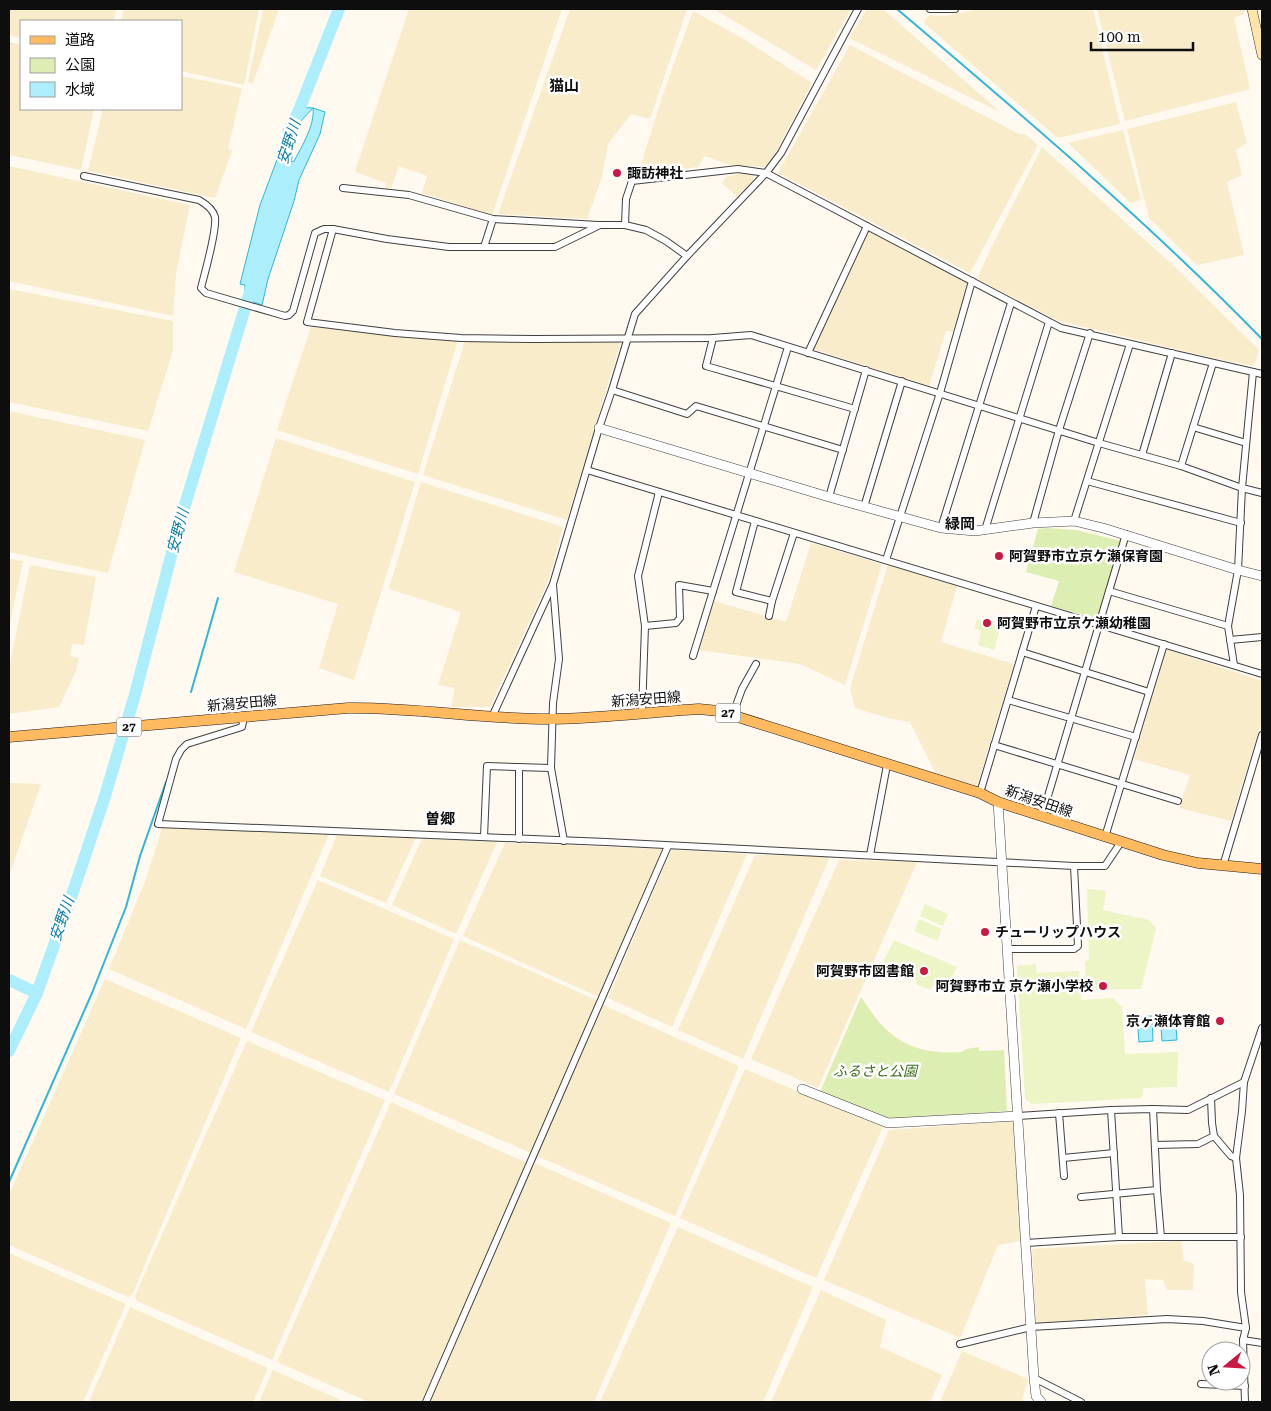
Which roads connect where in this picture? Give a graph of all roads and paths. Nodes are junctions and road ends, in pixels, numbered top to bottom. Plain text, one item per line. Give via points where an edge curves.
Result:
1 (858, 9) edge
2 (930, 9) edge
3 (955, 9) edge
4 (1252, 9) edge
5 (1262, 55) edge
6 (766, 173) junction
7 (84, 176) dead end
8 (343, 188) dead end
9 (493, 219) junction
10 (625, 224) junction
11 (600, 225) junction
12 (867, 226) junction
13 (333, 229) junction
14 (484, 247) junction
15 (687, 256) junction
16 (972, 281) junction
17 (1012, 303) junction
18 (1049, 322) junction
19 (1090, 333) junction
20 (626, 338) junction
21 (713, 338) junction
22 (1130, 344) junction
23 (788, 347) junction
24 (808, 353) junction
25 (1172, 353) junction
26 (1213, 363) junction
27 (866, 370) junction
28 (1253, 372) junction
29 (1262, 374) edge
30 (902, 381) junction
31 (776, 386) junction
32 (612, 390) junction
33 (940, 393) junction
34 (980, 406) junction
35 (855, 409) junction
36 (1020, 418) junction
37 (764, 426) junction
38 (1193, 427) junction
39 (599, 428) junction
40 (1059, 430) junction
41 (1099, 443) junction
42 (1246, 443) junction
43 (843, 450) junction
44 (1142, 455) junction
45 (1181, 466) junction
46 (587, 470) junction
47 (749, 473) junction
48 (1087, 481) junction
49 (1242, 488) junction
50 (659, 492) junction
51 (1262, 493) edge
52 (829, 497) junction
53 (864, 507) junction
54 (736, 515) junction
55 (900, 518) junction
56 (755, 521) junction
57 (1074, 521) junction
58 (1240, 522) junction
59 (1034, 523) junction
60 (941, 528) junction
61 (985, 530) junction
62 (794, 533) junction
63 (1126, 534) junction
64 (886, 560) junction
65 (1238, 570) junction
66 (1262, 576) edge
67 (553, 584) junction
68 (713, 591) junction
69 (1109, 591) junction
70 (772, 601) junction
71 (1036, 606) junction
72 (769, 616) dead end
73 (1099, 625) junction
74 (645, 626) junction
75 (1228, 626) junction
76 (1262, 637) edge
77 (1230, 640) junction
78 (1164, 644) junction
79 (1022, 652) junction
80 (693, 656) dead end
81 (756, 664) dead end
82 (1234, 665) junction
83 (1086, 671) junction
84 (1262, 674) edge
85 (1150, 692) junction
86 (1008, 700) junction
87 (642, 712) junction
88 (733, 714) junction
89 (244, 717) junction
90 (492, 717) junction
91 (1071, 718) junction
92 (553, 719) junction
93 (1262, 735) edge
94 (9, 737) edge
95 (1136, 737) junction
96 (994, 745) junction
97 (887, 765) junction
98 (1058, 765) junction
99 (520, 767) junction
100 (551, 768) junction
101 (1122, 784) junction
102 (980, 793) junction
103 (1178, 801) dead end
104 (998, 802) junction
105 (1042, 816) junction
106 (484, 837) junction
107 (1105, 837) junction
108 (518, 838) junction
109 (564, 841) junction
110 (1121, 842) junction
111 (668, 846) junction
112 (870, 855) junction
113 (1001, 862) junction
114 (1074, 866) junction
115 (1223, 866) junction
116 (1262, 870) edge
117 (1008, 949) junction
118 (1262, 1028) edge
119 (1244, 1082) junction
120 (802, 1089) dead end
121 (1211, 1098) junction
122 (1153, 1109) junction
123 (1110, 1110) junction
124 (1059, 1113) junction
125 (1018, 1116) junction
126 (1214, 1136) junction
127 (1155, 1145) junction
128 (1114, 1153) junction
129 (1063, 1158) junction
130 (1236, 1158) junction
131 (1064, 1176) dead end
132 (1157, 1190) junction
133 (1116, 1193) junction
134 (1081, 1197) dead end
135 (1119, 1237) junction
136 (1161, 1237) junction
137 (1241, 1237) junction
138 (1026, 1243) junction
139 (1031, 1326) junction
140 (1246, 1328) junction
141 (1244, 1340) joint
142 (1262, 1343) edge
143 (960, 1344) dead end
144 (1034, 1378) junction
145 (426, 1402) edge
146 (1041, 1402) edge
147 (1081, 1402) edge

1 - 6 street via 782,153
2 - 3 street
4 - 5 main road
6 - 10 street via 738,169 632,181 626,199
6 - 12 street
6 - 15 street
7 - 13 street via 206,204 212,210 214,228 201,288 206,293 285,316 293,311 315,233
8 - 9 street via 410,195
9 - 11 street
9 - 14 street
10 - 11 street
10 - 15 street via 646,230
11 - 14 street via 555,247
12 - 16 street
12 - 24 street
13 - 14 street via 449,247
13 - 20 street via 307,322 461,338
15 - 20 street via 635,314
16 - 17 street
16 - 33 street
17 - 18 street
17 - 34 street
18 - 19 street via 1061,328
18 - 36 street
19 - 22 street
19 - 40 street
20 - 21 street
20 - 32 street
21 - 23 street via 751,335
21 - 31 street via 706,366
22 - 25 street
22 - 41 street
23 - 24 street
23 - 31 street
24 - 27 street
25 - 26 street
25 - 44 street
26 - 28 street
26 - 38 street
27 - 30 street
27 - 35 street
28 - 29 street
28 - 42 street
30 - 33 street
30 - 53 street
31 - 35 street
31 - 37 street
32 - 37 street via 687,414 696,406
32 - 39 street
33 - 34 street
33 - 55 street
34 - 36 street
34 - 60 street
35 - 43 street
36 - 40 street
36 - 61 street
37 - 43 street
37 - 47 street
38 - 42 street
38 - 45 street
39 - 46 street
39 - 47 street
40 - 41 street
40 - 59 street
41 - 44 street
41 - 48 street
42 - 49 street
43 - 52 street
44 - 45 street
45 - 49 street
46 - 50 street
46 - 67 street
47 - 52 street
47 - 54 street
48 - 57 street
48 - 58 street
49 - 51 street
49 - 58 street
50 - 54 street
50 - 74 street via 638,576
52 - 53 street
53 - 55 street
54 - 56 street
54 - 68 street
55 - 60 street
55 - 64 street
56 - 62 street
56 - 70 street via 736,592
57 - 59 street
57 - 63 street
58 - 65 street
59 - 61 street
60 - 61 street
62 - 64 street
62 - 70 street
63 - 65 street
63 - 69 street
64 - 71 street
65 - 66 street
65 - 75 street
67 - 90 street
67 - 92 street via 559,659
68 - 74 street via 679,585 680,618 676,623
68 - 80 street
69 - 73 street
69 - 75 street
70 - 72 street
71 - 73 street
71 - 79 street
73 - 78 street
73 - 83 street
74 - 87 street
75 - 77 street
76 - 77 street
77 - 82 street
78 - 82 street
78 - 85 street
79 - 83 street
79 - 86 street
81 - 88 street
82 - 84 street
83 - 85 street
83 - 91 street
85 - 95 street
86 - 91 street
86 - 96 street
87 - 88 main road, 新潟安田線 / 27 via 699,709
87 - 92 main road, 新潟安田線 / 27
88 - 97 main road, 新潟安田線 / 27
89 - 90 main road, 新潟安田線 / 27 via 348,708
89 - 94 main road, 新潟安田線 / 27
89 - 106 street via 242,727 187,744 181,750 158,824
90 - 92 main road, 新潟安田線 / 27
91 - 95 street
91 - 98 street
92 - 100 street
93 - 115 street
95 - 101 street
96 - 98 street
96 - 102 street
97 - 102 main road, 新潟安田線 / 27
97 - 112 street
98 - 101 street
98 - 105 street
99 - 100 street
99 - 106 street via 487,766
99 - 108 street
100 - 109 street
101 - 103 street
101 - 107 street
102 - 104 main road, 新潟安田線 / 27
104 - 105 main road, 新潟安田線 / 27
104 - 113 street
105 - 107 main road, 新潟安田線 / 27
106 - 108 street
107 - 110 main road, 新潟安田線 / 27
108 - 109 street
109 - 111 street
110 - 114 street via 1105,866
110 - 115 main road, 新潟安田線 / 27 via 1162,855
111 - 112 street
111 - 145 street
112 - 113 street
113 - 114 street
113 - 117 street
114 - 117 street via 1078,946 1074,949
115 - 116 main road, 新潟安田線 / 27
117 - 125 street
118 - 119 street
119 - 121 street
119 - 130 street
120 - 125 street via 888,1123
121 - 122 street via 1188,1110
121 - 126 street
122 - 123 street
122 - 127 street
123 - 124 street
123 - 128 street
124 - 125 street
124 - 129 street
125 - 138 street
126 - 127 street via 1198,1144
126 - 130 street
127 - 132 street
128 - 129 street
128 - 133 street
129 - 131 street
130 - 137 street
132 - 133 street
132 - 136 street
133 - 134 street
133 - 135 street
135 - 136 street
135 - 138 street
136 - 137 street
137 - 140 street
138 - 139 street
139 - 140 street via 1167,1319
139 - 143 street
139 - 144 street
140 - 141 street
141 - 142 street
144 - 146 street via 1036,1396
144 - 147 street

